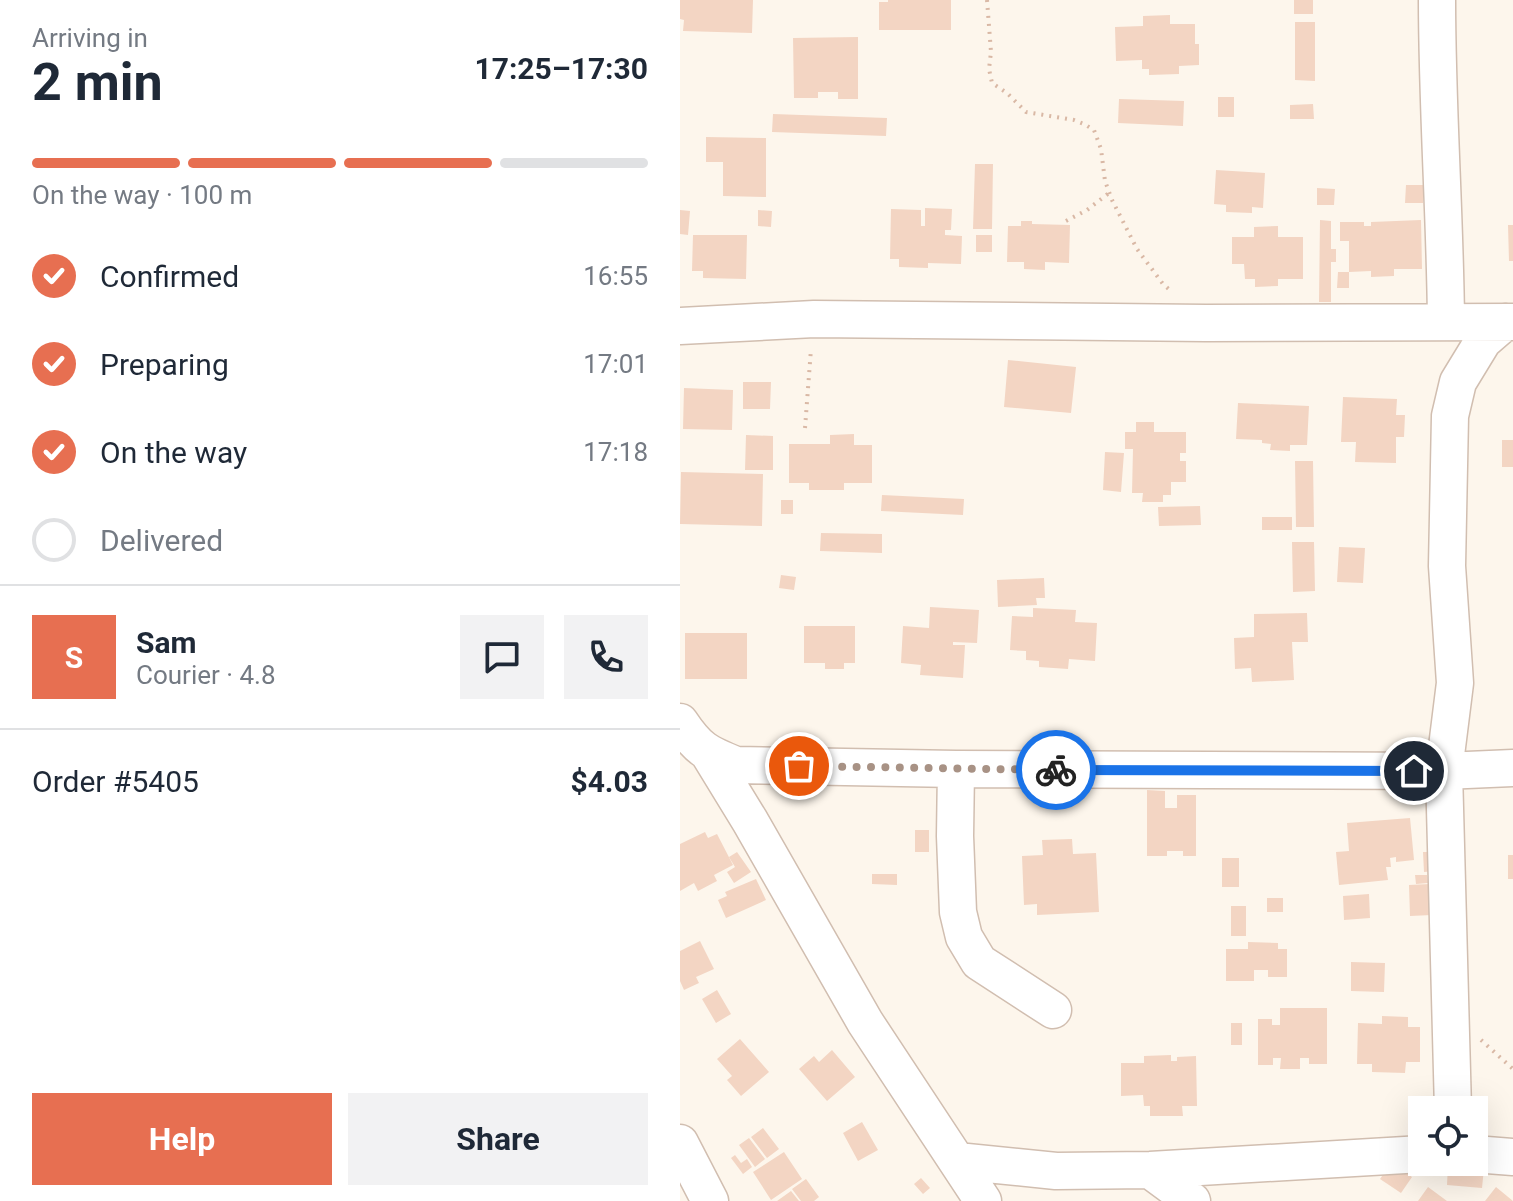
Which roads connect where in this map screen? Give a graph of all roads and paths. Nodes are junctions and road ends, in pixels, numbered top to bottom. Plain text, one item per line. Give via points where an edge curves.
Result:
1 (987, 0) edge
2 (1437, 0) edge
3 (1109, 193) junction
4 (1066, 221) dead end
5 (1172, 292) dead end
6 (814, 319) junction
7 (1446, 321) junction
8 (1509, 322) edge
9 (680, 326) edge
10 (805, 428) dead end
11 (680, 722) edge
12 (709, 754) junction
13 (1513, 768) edge
14 (956, 769) junction
15 (1444, 771) junction
16 (1053, 1010) dead end
17 (1453, 1096) edge
18 (680, 1143) edge
19 (1408, 1155) edge
20 (1488, 1155) edge
21 (1513, 1157) edge
22 (957, 1161) junction
23 (1150, 1170) junction
24 (710, 1201) edge
25 (983, 1201) edge
26 (1192, 1201) edge

1 - 3 path via 992,83 1026,112 1074,120 1094,130
2 - 7 street
3 - 4 path
3 - 5 path via 1137,249
6 - 7 street
6 - 9 street
6 - 10 path
7 - 8 street
8 - 15 street via 1483,341 1458,382 1450,416 1447,566 1455,683
11 - 12 street
12 - 14 street via 736,765
12 - 22 street via 865,1022
13 - 15 street
14 - 15 street
14 - 16 street via 958,912 964,937 979,962
15 - 17 street
18 - 24 street
19 - 23 street
20 - 21 street
22 - 23 street via 1056,1171
22 - 25 street
23 - 26 street

